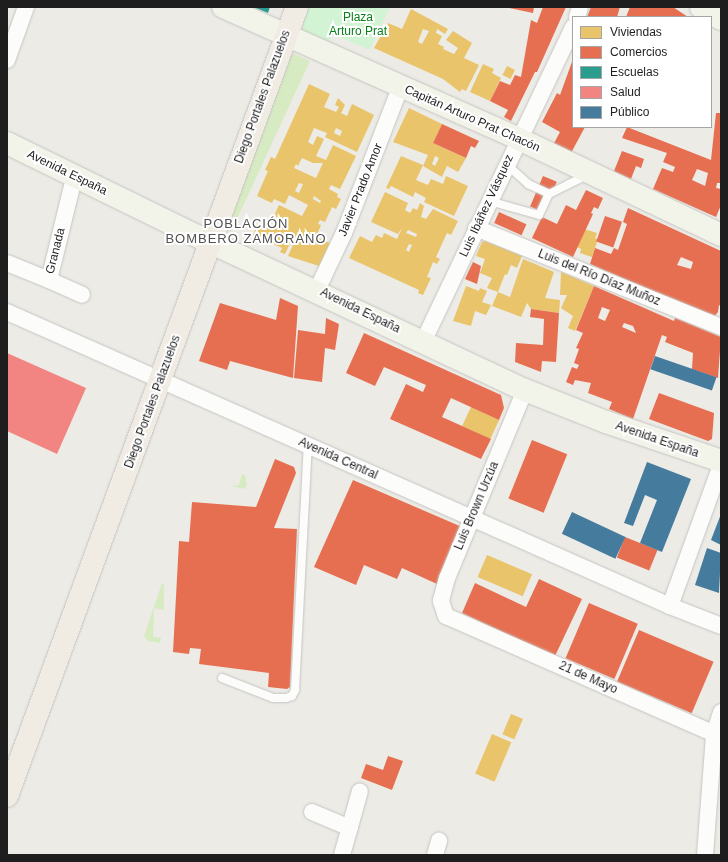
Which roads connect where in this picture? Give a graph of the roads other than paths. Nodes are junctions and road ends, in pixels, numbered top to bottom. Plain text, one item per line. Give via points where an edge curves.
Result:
1 (26, 7) edge
2 (223, 7) edge
3 (297, 7) edge
4 (701, 7) edge
5 (721, 19) edge
6 (572, 29) edge
7 (285, 36) junction
8 (7, 60) edge
9 (400, 88) junction
10 (519, 139) junction
11 (7, 143) edge
12 (506, 164) junction
13 (592, 173) junction
14 (74, 178) junction
15 (549, 194) junction
16 (489, 200) junction
17 (476, 228) junction
18 (721, 235) edge
19 (211, 242) junction
20 (7, 263) edge
21 (49, 280) junction
22 (317, 290) junction
23 (82, 295) dead end
24 (7, 312) edge
25 (721, 327) edge
26 (423, 342) junction
27 (161, 380) junction
28 (525, 390) junction
29 (308, 446) junction
30 (721, 461) edge
31 (721, 465) edge
32 (471, 518) junction
33 (670, 606) junction
34 (454, 619) joint
35 (721, 626) edge
36 (222, 678) dead end
37 (721, 712) edge
38 (717, 735) edge
39 (360, 792) dead end
40 (7, 796) edge
41 (312, 812) dead end
42 (350, 828) junction
43 (342, 855) edge
44 (705, 855) edge

1 - 8 street
2 - 7 street, Capitán Arturo Prat Chacón
3 - 7 main road, Diego Portales Palazuelos
4 - 5 street
6 - 10 street, Luis Ibáñez Vásquez
7 - 9 street, Capitán Arturo Prat Chacón
7 - 19 main road, Diego Portales Palazuelos
9 - 10 street, Capitán Arturo Prat Chacón
9 - 22 street, Javier Prado Amor via 344,233
10 - 12 street, Luis Ibáñez Vásquez
10 - 13 street, Capitán Arturo Prat Chacón
11 - 14 street, Avenida España
12 - 15 lane via 528,184
12 - 16 street, Luis Ibáñez Vásquez
13 - 15 lane
13 - 18 street, Capitán Arturo Prat Chacón
14 - 19 street, Avenida España
14 - 21 street, Granada
15 - 16 lane via 539,215
16 - 17 street, Luis Ibáñez Vásquez
17 - 25 street, Luis del Río Díaz Muñoz
17 - 26 street, Luis Ibáñez Vásquez
19 - 22 street, Avenida España
19 - 27 main road, Diego Portales Palazuelos
20 - 21 street, Granada
21 - 23 street
22 - 26 street, Avenida España
24 - 27 street, Avenida Central
26 - 28 street, Avenida España
27 - 29 street, Avenida Central
27 - 40 main road, Diego Portales Palazuelos
28 - 30 street, Avenida España via 606,422
28 - 32 street, Luis Brown Urzúa
29 - 32 street, Avenida Central
29 - 36 lane via 295,690 292,696 273,698
31 - 33 street
32 - 33 street, Avenida Central
32 - 34 street, Luis Brown Urzúa via 447,578 441,601 446,616
33 - 35 street, Avenida Central
34 - 38 street, 21 de Mayo
37 - 38 street
38 - 44 street
39 - 42 street
41 - 42 street
42 - 43 street

